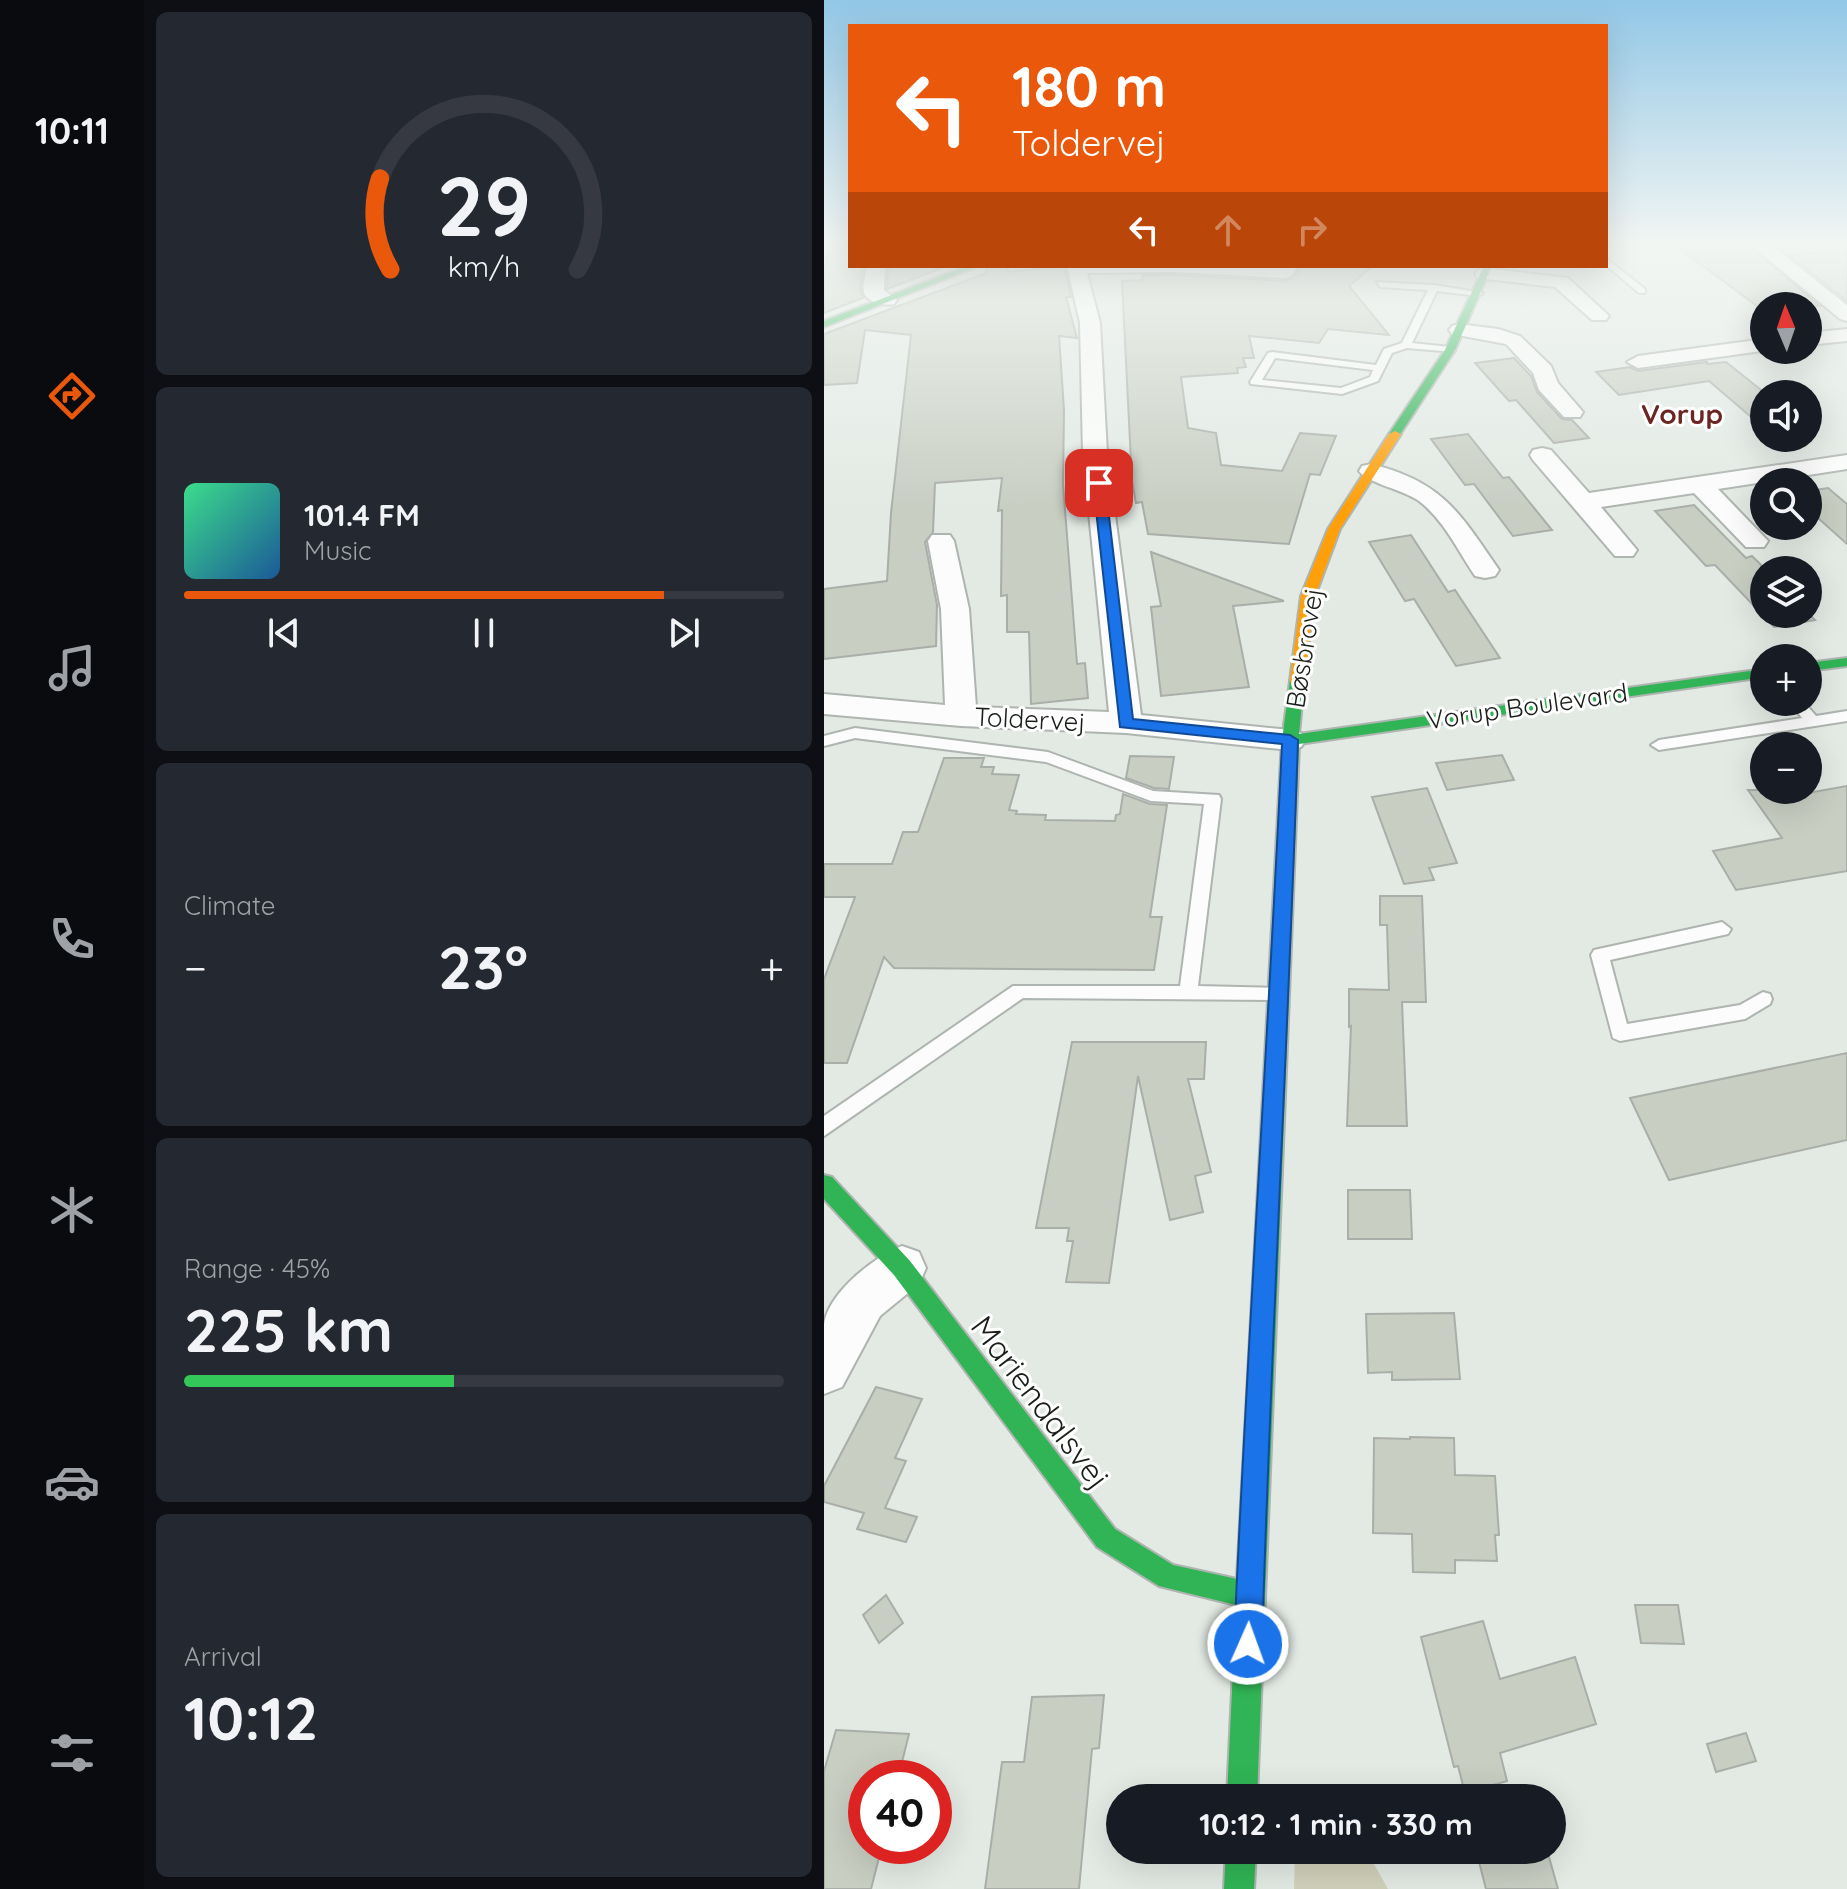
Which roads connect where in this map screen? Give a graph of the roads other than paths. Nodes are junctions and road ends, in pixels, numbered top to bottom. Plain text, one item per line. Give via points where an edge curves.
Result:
1 (1090, 332) edge
2 (1412, 332) edge
3 (1458, 332) edge
4 (1847, 335) edge
5 (1822, 338) edge
6 (1454, 340) junction
7 (1406, 345) junction
8 (1750, 347) edge
9 (1638, 362) dead end
10 (1379, 368) junction
11 (1572, 412) dead end
12 (1542, 455) dead end
13 (1835, 463) edge
14 (1371, 471) junction
15 (1699, 484) junction
16 (1847, 485) edge
17 (1583, 502) junction
18 (941, 541) dead end
19 (1755, 541) dead end
20 (1624, 550) dead end
21 (1485, 570) dead end
22 (1847, 662) edge
23 (1822, 665) edge
24 (1750, 675) edge
25 (824, 704) edge
26 (961, 716) junction
27 (1808, 716) edge
28 (1847, 716) edge
29 (1812, 721) junction
30 (1126, 723) junction
31 (1290, 740) junction
32 (824, 741) edge
33 (1659, 745) dead end
34 (1722, 929) dead end
35 (1188, 994) junction
36 (1280, 995) junction
37 (1763, 999) dead end
38 (824, 1127) edge
39 (824, 1184) edge
40 (902, 1268) junction
41 (824, 1369) edge
42 (1249, 1595) junction
43 (1242, 1784) edge
44 (1240, 1864) edge
45 (1239, 1889) edge

1 - 30 street via 1095,453
2 - 7 lane
3 - 6 street, Bøsbrovej
4 - 5 street
6 - 7 lane
6 - 11 street via 1498,335 1513,340
6 - 14 street, Bøsbrovej
7 - 10 lane via 1388,351
8 - 9 street
10 - 10 lane via 1374,379 1342,391 1255,382 1272,355
12 - 17 street
13 - 15 street
13 - 16 street
14 - 21 street via 1401,479 1440,503
14 - 31 street, Bøsbrovej via 1334,529 1308,596
15 - 17 street
15 - 19 street
17 - 20 street
18 - 26 street, Toldervej via 955,609
22 - 23 street
24 - 31 street, Vorup Boulevard
25 - 26 street, Toldervej
26 - 30 street, Toldervej
27 - 29 lane
28 - 29 lane
29 - 33 lane
30 - 31 street, Toldervej
31 - 36 street, Bøsbrovej
32 - 35 lane via 855,733 1048,757 1151,796 1213,799
34 - 37 lane via 1600,955 1620,1033 1745,1012
35 - 36 lane
35 - 38 lane via 1020,991
36 - 42 street, Bøsbrovej
39 - 40 street, Mariendalsvej
40 - 41 street via 863,1300
40 - 42 street, Mariendalsvej via 1106,1538 1168,1577
42 - 43 street, Bøsbrovej
44 - 45 street

